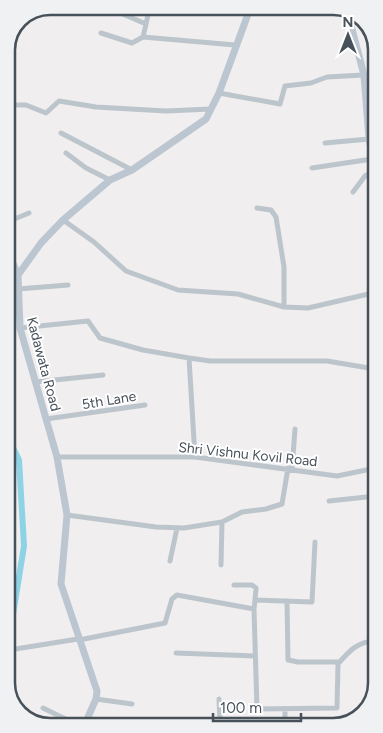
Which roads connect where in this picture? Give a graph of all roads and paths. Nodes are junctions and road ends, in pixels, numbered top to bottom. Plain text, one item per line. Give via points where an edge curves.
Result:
1 (125, 15) edge
2 (148, 15) edge
3 (248, 15) edge
4 (349, 20) edge
5 (146, 24) junction
6 (101, 33) dead end
7 (143, 37) junction
8 (235, 45) junction
9 (364, 77) junction
10 (368, 78) edge
11 (219, 93) junction
12 (15, 105) edge
13 (211, 109) junction
14 (368, 127) edge
15 (61, 133) dead end
16 (368, 139) edge
17 (325, 143) dead end
18 (66, 153) dead end
19 (368, 162) edge
20 (312, 168) dead end
21 (132, 170) junction
22 (368, 174) edge
23 (110, 180) junction
24 (353, 192) dead end
25 (257, 208) dead end
26 (29, 213) dead end
27 (15, 219) edge
28 (63, 220) junction
29 (15, 268) edge
30 (18, 275) junction
31 (68, 285) dead end
32 (18, 289) junction
33 (368, 292) edge
34 (284, 307) junction
35 (20, 328) junction
36 (189, 358) junction
37 (368, 368) edge
38 (103, 375) dead end
39 (34, 382) junction
40 (145, 405) dead end
41 (46, 419) junction
42 (295, 428) dead end
43 (195, 456) junction
44 (57, 457) junction
45 (290, 468) junction
46 (368, 470) edge
47 (368, 497) edge
48 (329, 501) dead end
49 (67, 516) junction
50 (222, 522) junction
51 (176, 528) junction
52 (315, 542) dead end
53 (170, 561) dead end
54 (221, 565) dead end
55 (234, 585) dead end
56 (255, 600) junction
57 (287, 601) junction
58 (254, 609) junction
59 (78, 639) junction
60 (368, 641) edge
61 (15, 649) edge
62 (176, 654) dead end
63 (255, 656) junction
64 (340, 662) junction
65 (96, 699) junction
66 (219, 699) dead end
67 (132, 704) dead end
68 (43, 708) dead end
69 (285, 709) junction
70 (64, 718) edge
71 (88, 718) edge
72 (220, 718) edge
73 (285, 718) edge

1 - 5 street
2 - 5 street
3 - 8 street
4 - 9 street
5 - 7 street
6 - 7 street via 132,43
7 - 8 street
8 - 11 street
9 - 10 street
9 - 11 street via 327,77 286,86 280,104
9 - 14 street
11 - 13 street
12 - 13 street via 26,105 46,113 59,102 146,110
13 - 21 street via 206,119
15 - 21 street
16 - 17 street
18 - 23 street
19 - 20 street
21 - 23 street
22 - 24 street
23 - 28 street
25 - 34 street via 271,210 276,217 284,268
26 - 27 street
28 - 30 street via 40,243
28 - 34 street via 126,271 178,290 238,294
29 - 30 street
30 - 32 street, Kadawata Road
31 - 32 street
32 - 35 street, Kadawata Road
33 - 34 street via 308,308
35 - 36 street via 88,321 100,338
35 - 39 street, Kadawata Road
36 - 37 street via 210,361 327,361
36 - 43 street
38 - 39 street
39 - 41 street, Kadawata Road
40 - 41 street, 5th Lane
41 - 44 street, Kadawata Road
42 - 45 street
43 - 44 street, Shri Vishnu Kovil Road
43 - 45 street, Shri Vishnu Kovil Road
44 - 49 street, Kadawata Road
45 - 46 street, Shri Vishnu Kovil Road via 337,476
45 - 50 street via 282,504 242,512
47 - 48 street
49 - 51 street
49 - 59 street, Kadawata Road via 61,584
50 - 51 street
50 - 54 street
51 - 53 street
52 - 57 street via 313,599 310,602
55 - 56 street via 252,585 256,588
56 - 57 street
56 - 58 street
57 - 64 street via 288,660
58 - 59 street via 177,595 172,598 165,623
58 - 63 street
59 - 61 street
59 - 65 street, Kadawata Road via 97,691
60 - 64 street via 356,645
62 - 63 street
63 - 69 street via 257,709
64 - 69 street via 336,670 337,708
65 - 67 street
65 - 71 street
66 - 72 street
68 - 70 street
69 - 73 street

